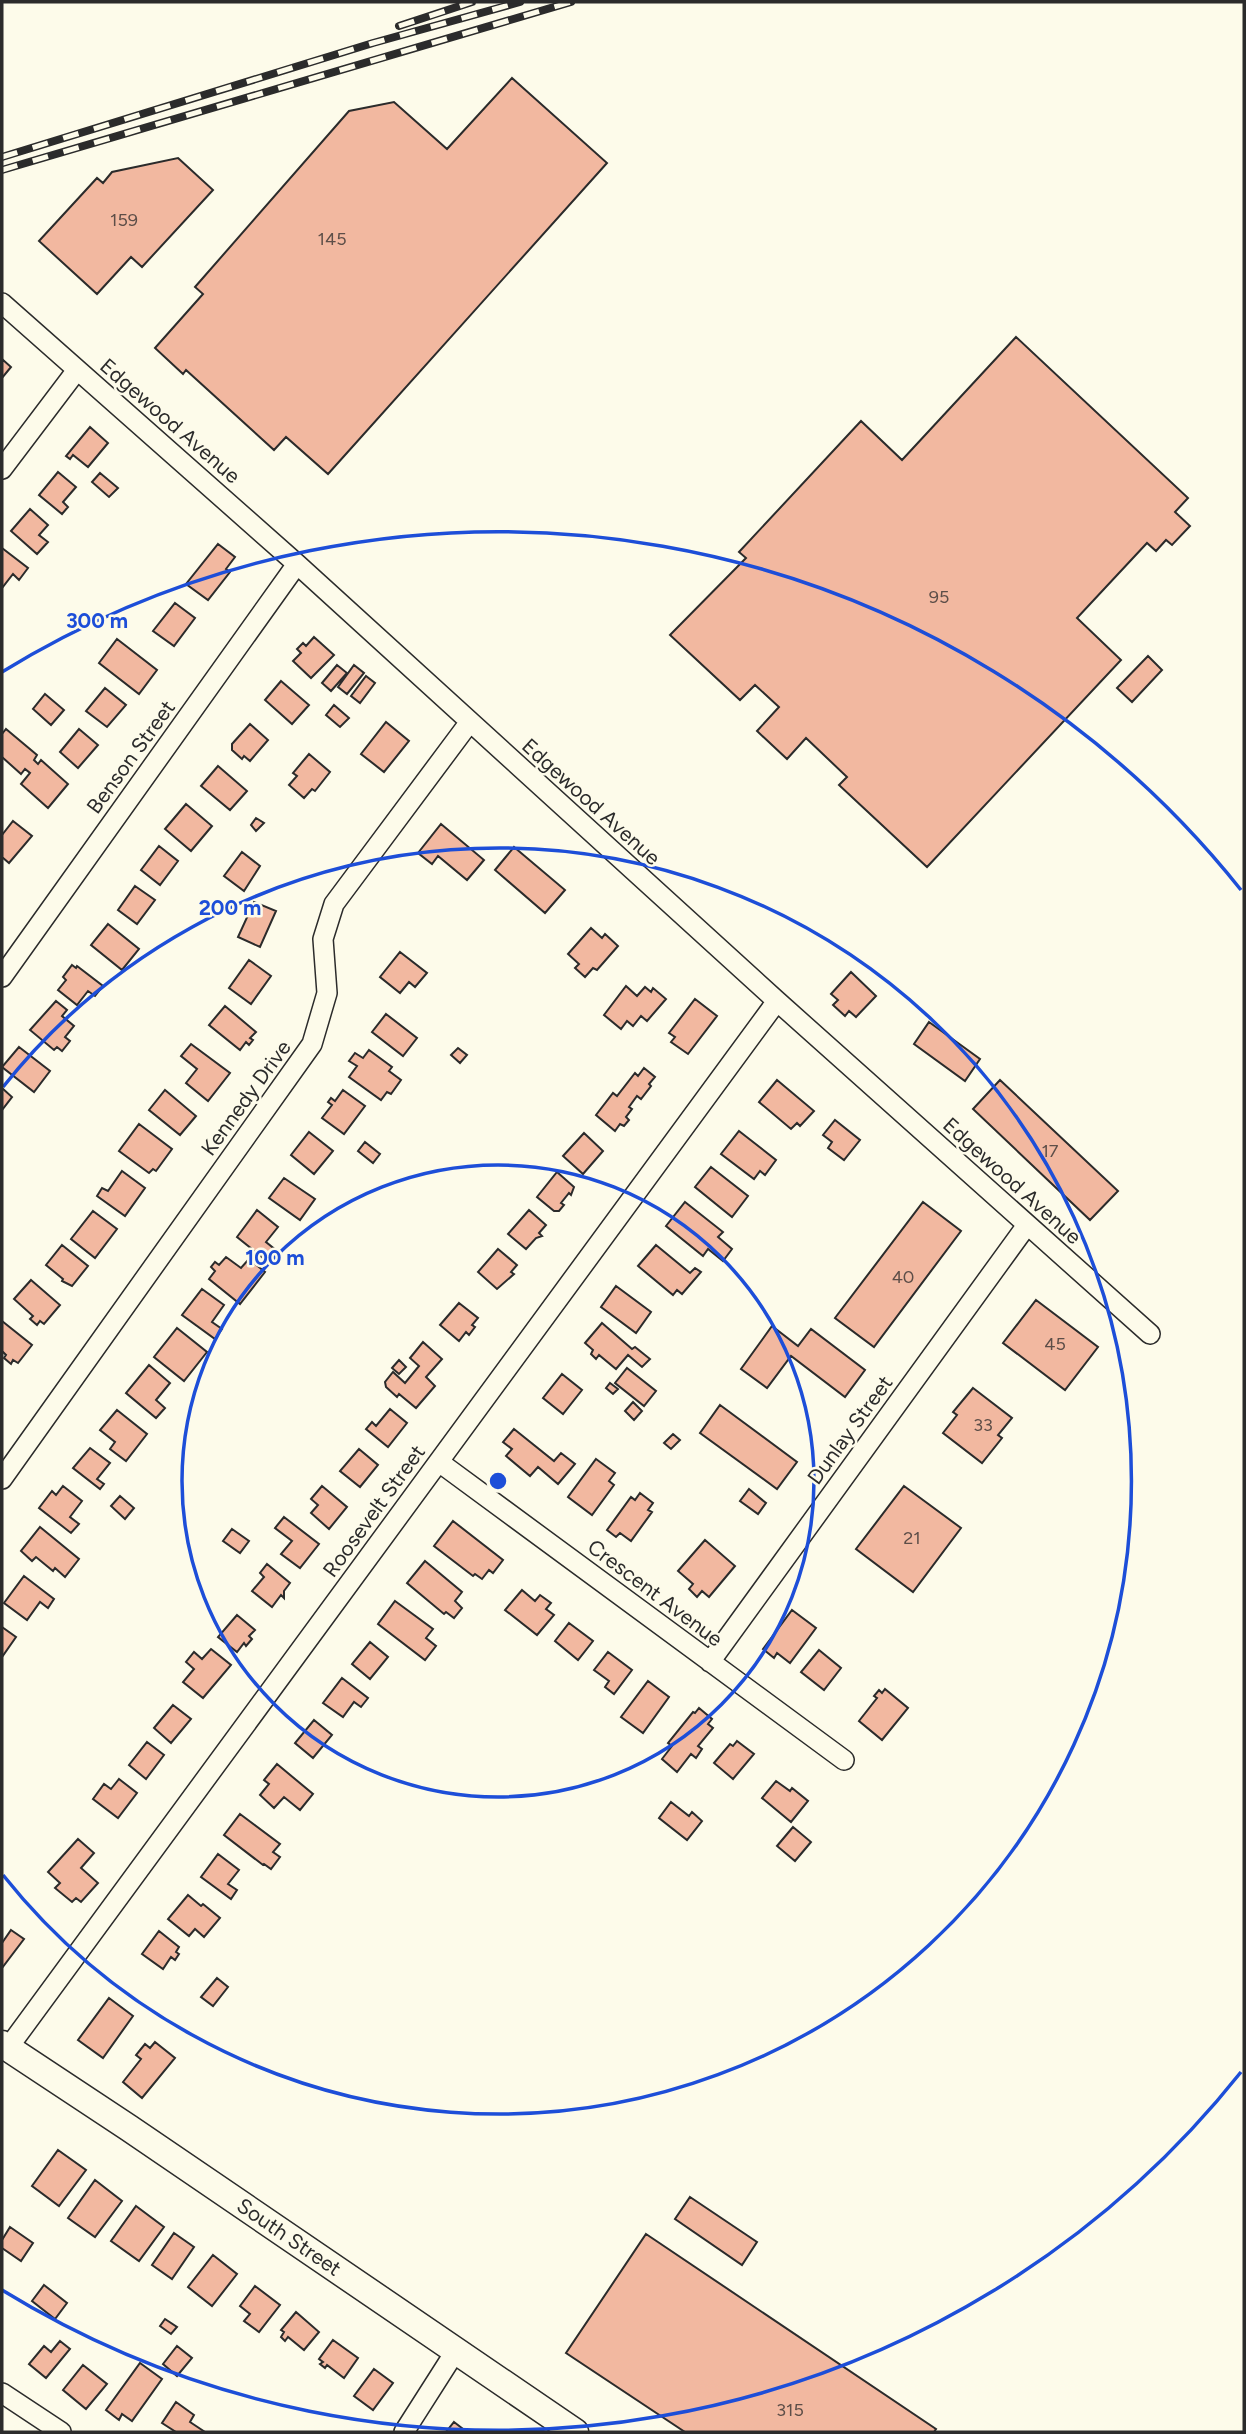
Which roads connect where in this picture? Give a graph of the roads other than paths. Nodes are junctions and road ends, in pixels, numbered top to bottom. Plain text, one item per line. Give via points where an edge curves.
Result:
1 (2, 303) edge
2 (77, 370) junction
3 (2, 469) edge
4 (297, 564) junction
5 (469, 723) junction
6 (2, 976) edge
7 (777, 1001) junction
8 (1027, 1225) junction
9 (1150, 1334) dead end
10 (439, 1462) junction
11 (2, 1479) edge
12 (710, 1662) junction
13 (844, 1760) dead end
14 (5, 2046) edge
15 (455, 2352) junction
16 (2, 2393) edge
17 (61, 2432) edge
18 (404, 2432) edge
19 (575, 2432) edge

1 - 2 street, Edgewood Avenue
2 - 3 street
2 - 4 street, Edgewood Avenue
4 - 5 street, Edgewood Avenue
4 - 6 street, Benson Street
5 - 7 street, Edgewood Avenue
5 - 11 street, Kennedy Drive via 334,904 323,939 327,993 312,1044
7 - 8 street, Edgewood Avenue
7 - 10 street, Roosevelt Street
8 - 9 street, Edgewood Avenue
8 - 12 street, Dunlay Street
10 - 12 street, Crescent Avenue
10 - 14 street, Roosevelt Street
12 - 13 street, Crescent Avenue
14 - 15 main road, South Street
15 - 18 street
15 - 19 main road, South Street
16 - 17 street

